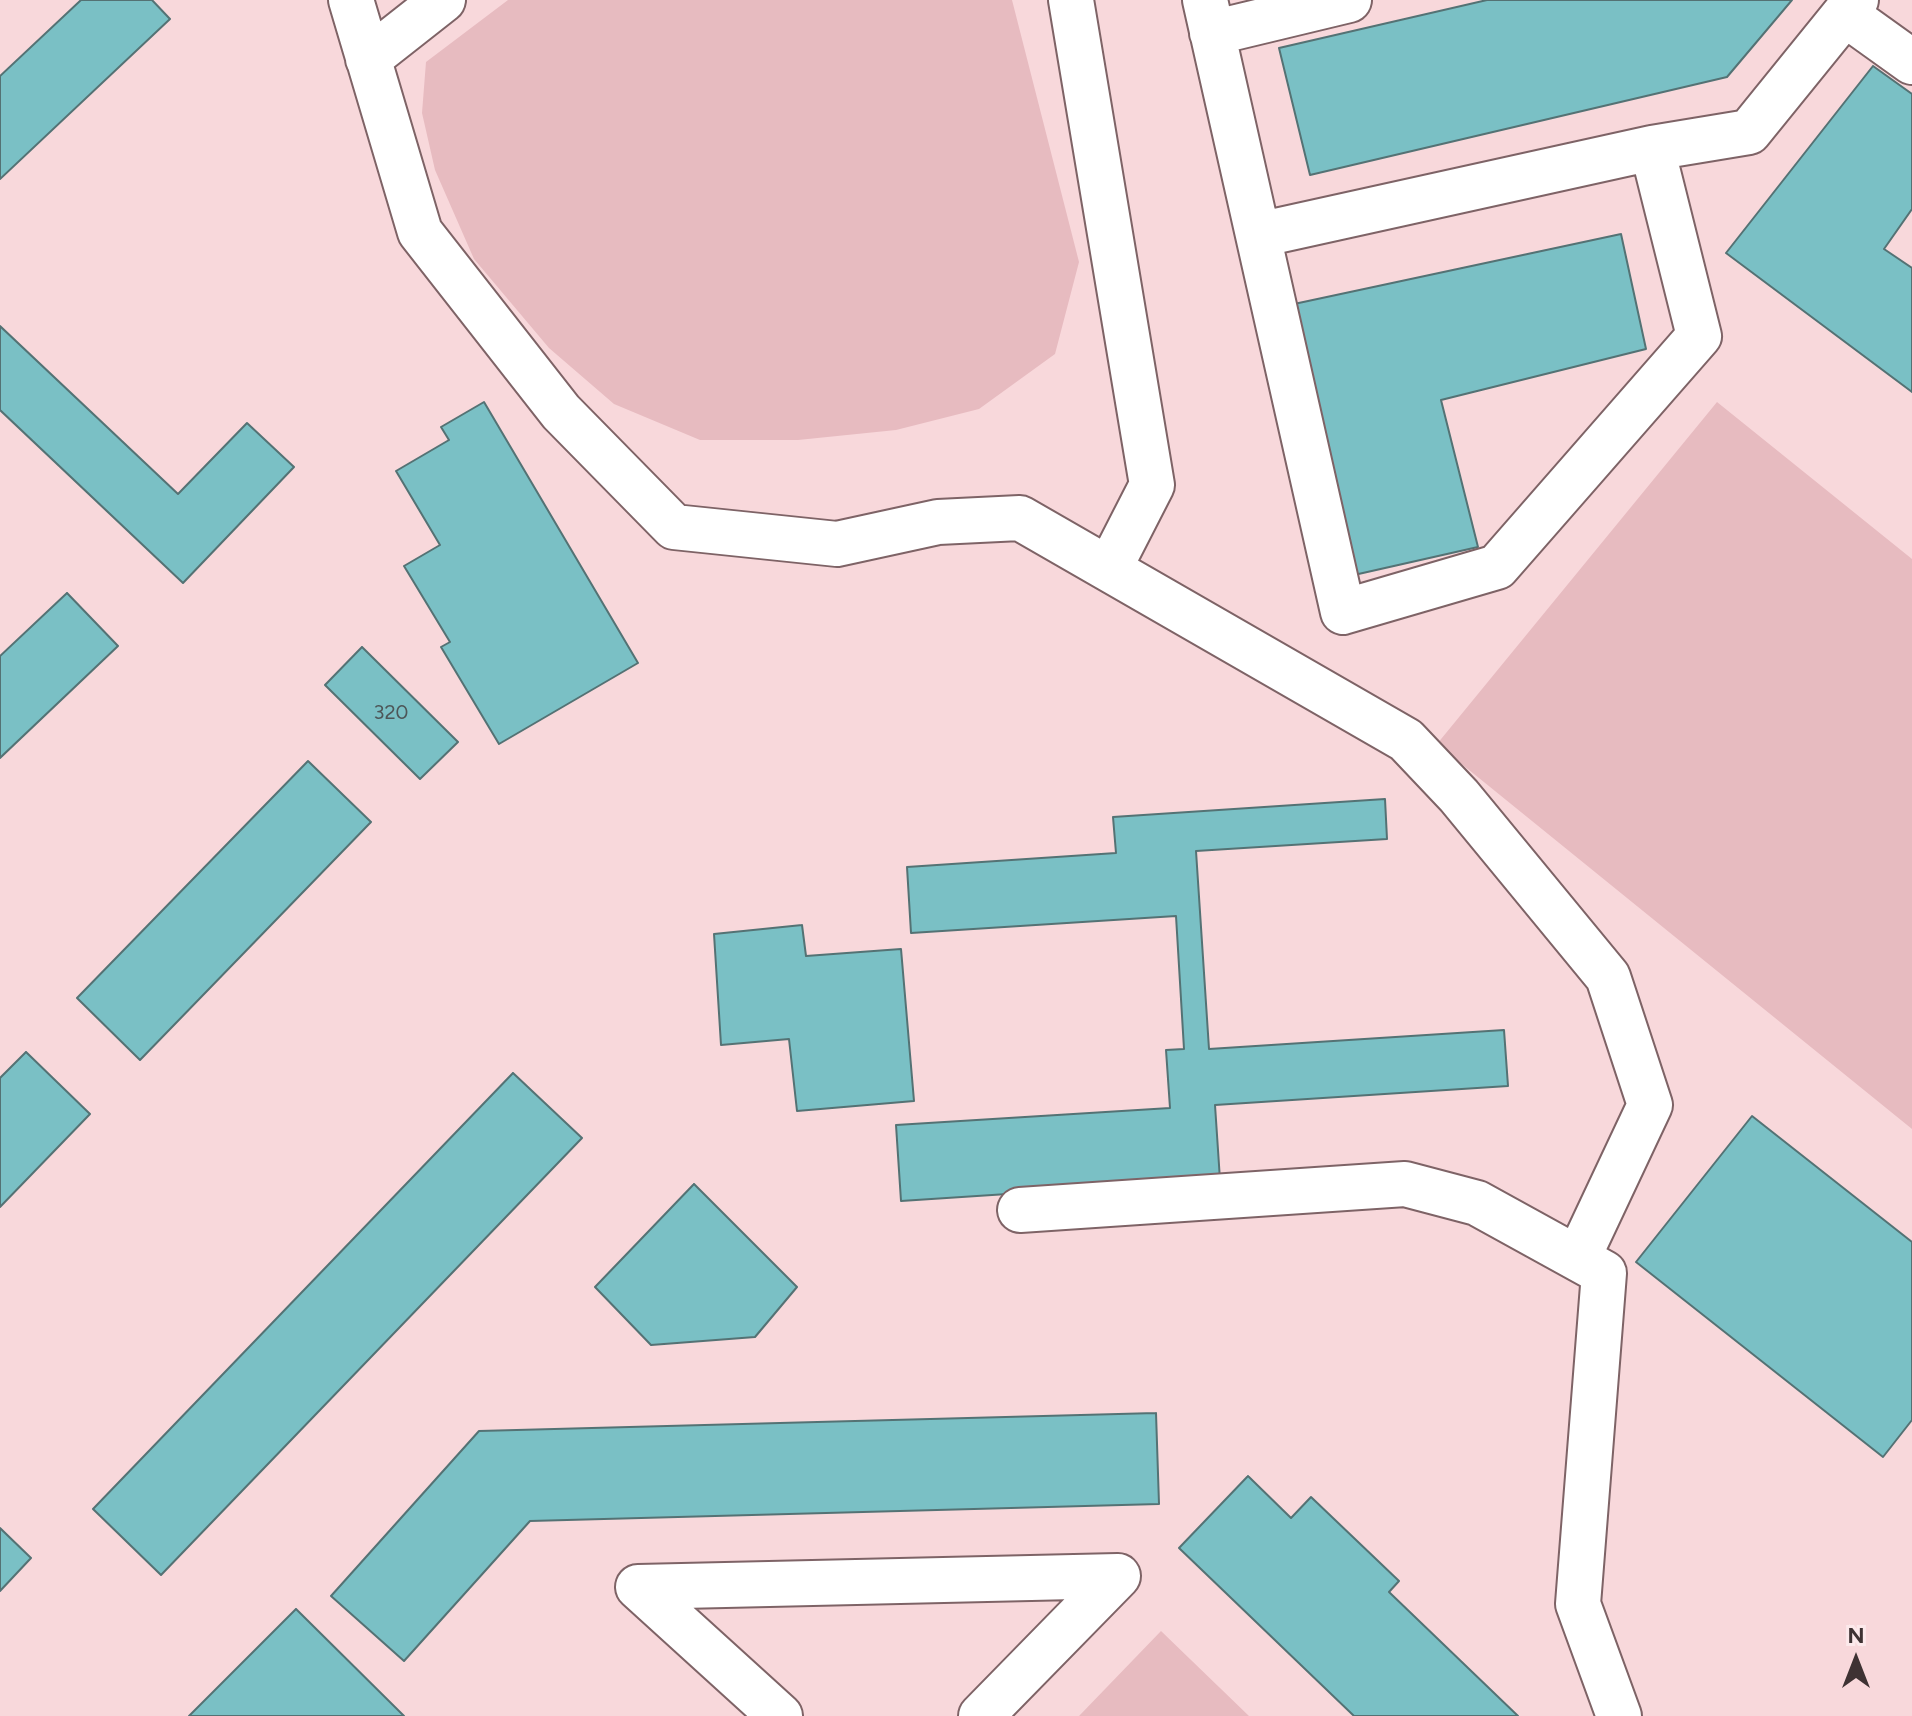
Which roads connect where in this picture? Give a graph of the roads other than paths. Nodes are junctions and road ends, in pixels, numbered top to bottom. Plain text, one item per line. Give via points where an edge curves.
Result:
1 (351, 0) edge
2 (443, 0) edge
3 (1071, 0) edge
4 (1349, 0) edge
5 (1851, 7) edge
6 (1209, 16) edge
7 (368, 59) junction
8 (1912, 62) edge
9 (1652, 148) junction
10 (1258, 235) junction
11 (1109, 569) junction
12 (1020, 1210) dead end
13 (1578, 1258) junction
14 (780, 1716) edge
15 (981, 1716) edge
16 (1619, 1716) edge

1 - 7 lane
2 - 7 lane
3 - 11 lane via 1152,485
4 - 6 lane
5 - 8 lane
5 - 9 lane via 1749,132
6 - 10 lane
7 - 11 lane via 420,232 561,412 674,527 837,544 938,522 1020,518
9 - 10 lane
9 - 10 lane via 1699,336 1497,567 1343,612
11 - 13 lane via 1406,740 1459,796 1608,977 1650,1105
12 - 13 lane via 1405,1184 1477,1203
13 - 16 lane via 1604,1273 1578,1604
14 - 15 lane via 638,1587 1118,1576

